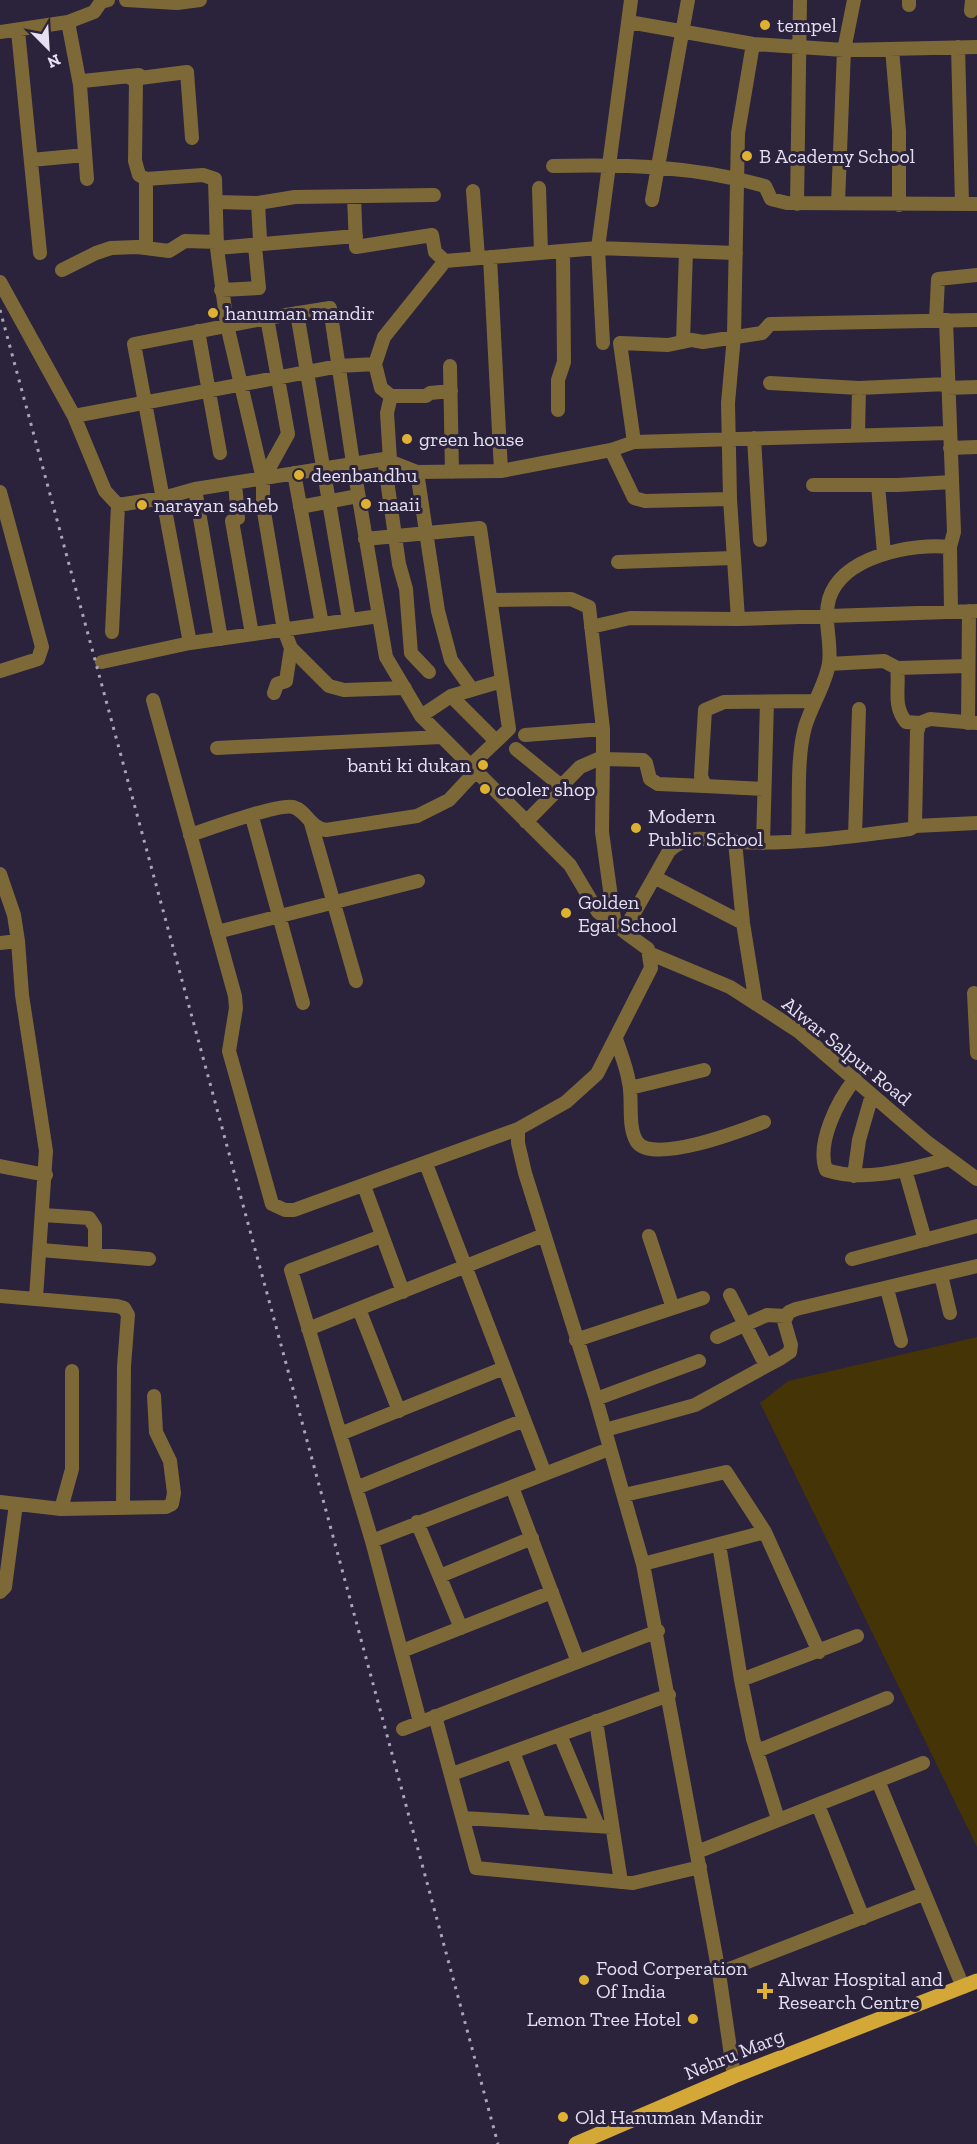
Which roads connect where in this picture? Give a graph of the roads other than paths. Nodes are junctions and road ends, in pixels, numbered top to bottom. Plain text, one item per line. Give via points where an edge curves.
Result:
1 (108, 0) edge
2 (126, 0) edge
3 (201, 0) edge
4 (632, 0) edge
5 (688, 0) edge
6 (800, 0) edge
7 (854, 0) edge
8 (68, 22) junction
9 (629, 22) junction
10 (0, 32) edge
11 (18, 32) junction
12 (684, 32) junction
13 (753, 44) junction
14 (801, 46) junction
15 (958, 47) junction
16 (977, 47) edge
17 (892, 49) junction
18 (844, 50) junction
19 (136, 79) junction
20 (81, 83) junction
21 (192, 138) dead end
22 (86, 156) junction
23 (31, 160) junction
24 (608, 165) junction
25 (553, 166) dead end
26 (658, 166) junction
27 (735, 177) junction
28 (87, 179) dead end
29 (146, 179) junction
30 (539, 188) dead end
31 (473, 191) dead end
32 (434, 195) dead end
33 (354, 196) junction
34 (652, 200) dead end
35 (216, 202) junction
36 (258, 203) junction
37 (838, 203) junction
38 (797, 204) junction
39 (962, 204) junction
40 (977, 204) edge
41 (899, 205) junction
42 (356, 236) junction
43 (217, 245) junction
44 (255, 246) junction
45 (146, 248) junction
46 (598, 249) junction
47 (686, 251) junction
48 (563, 252) junction
49 (40, 253) dead end
50 (736, 253) junction
51 (541, 254) junction
52 (484, 257) junction
53 (445, 261) junction
54 (62, 270) dead end
55 (977, 275) edge
56 (0, 282) edge
57 (221, 290) junction
58 (297, 313) junction
59 (267, 318) junction
60 (941, 320) junction
61 (977, 320) edge
62 (227, 325) junction
63 (198, 331) junction
64 (734, 336) junction
65 (683, 342) junction
66 (603, 343) dead end
67 (375, 364) junction
68 (339, 366) junction
69 (450, 366) dead end
70 (305, 372) junction
71 (277, 377) junction
72 (242, 383) junction
73 (770, 383) dead end
74 (947, 386) junction
75 (977, 387) edge
76 (859, 388) junction
77 (207, 390) junction
78 (451, 391) junction
79 (391, 396) junction
80 (146, 401) junction
81 (558, 410) dead end
82 (74, 416) junction
83 (949, 433) junction
84 (858, 435) junction
85 (754, 438) junction
86 (728, 439) junction
87 (634, 442) junction
88 (977, 447) edge
89 (950, 448) junction
90 (610, 450) junction
91 (220, 453) dead end
92 (387, 459) junction
93 (353, 463) junction
94 (323, 467) junction
95 (501, 471) junction
96 (417, 472) junction
97 (452, 472) junction
98 (294, 473) junction
99 (263, 479) junction
100 (952, 482) junction
101 (235, 483) junction
102 (813, 485) dead end
103 (878, 485) junction
104 (195, 489) junction
105 (0, 492) edge
106 (358, 496) junction
107 (163, 498) junction
108 (730, 499) junction
109 (329, 501) junction
110 (118, 505) junction
111 (300, 507) junction
112 (2, 514) edge
113 (428, 532) junction
114 (395, 535) junction
115 (365, 539) junction
116 (760, 540) dead end
117 (950, 547) junction
118 (884, 553) junction
119 (733, 558) junction
120 (618, 562) dead end
121 (492, 600) junction
122 (973, 611) edge
123 (951, 612) junction
124 (826, 615) junction
125 (379, 616) junction
126 (738, 619) junction
127 (349, 621) junction
128 (322, 624) junction
129 (591, 627) junction
130 (284, 630) junction
131 (112, 632) dead end
132 (252, 634) junction
133 (221, 639) junction
134 (190, 643) junction
135 (291, 648) junction
136 (102, 662) dead end
137 (829, 664) junction
138 (968, 666) junction
139 (897, 668) junction
140 (0, 671) edge
141 (429, 672) dead end
142 (502, 681) junction
143 (405, 688) junction
144 (471, 688) junction
145 (274, 693) dead end
146 (451, 696) junction
147 (153, 700) dead end
148 (814, 701) junction
149 (767, 702) junction
150 (859, 708) dead end
151 (421, 716) junction
152 (920, 723) junction
153 (973, 723) edge
154 (603, 729) junction
155 (525, 735) dead end
156 (441, 737) junction
157 (496, 741) junction
158 (217, 748) dead end
159 (516, 749) dead end
160 (603, 758) junction
161 (473, 768) junction
162 (560, 784) junction
163 (705, 786) junction
164 (764, 789) junction
165 (252, 817) junction
166 (526, 822) junction
167 (311, 823) junction
168 (977, 823) edge
169 (915, 826) junction
170 (190, 835) junction
171 (855, 836) junction
172 (798, 841) junction
173 (735, 842) junction
174 (763, 843) junction
175 (0, 873) edge
176 (656, 878) junction
177 (418, 881) dead end
178 (333, 902) junction
179 (279, 915) junction
180 (743, 923) junction
181 (620, 930) junction
182 (217, 932) junction
183 (18, 941) junction
184 (0, 943) edge
185 (651, 954) junction
186 (356, 981) dead end
187 (974, 993) dead end
188 (303, 1003) dead end
189 (756, 1004) junction
190 (616, 1039) junction
191 (977, 1053) edge
192 (704, 1070) dead end
193 (855, 1079) junction
194 (630, 1088) junction
195 (872, 1095) junction
196 (764, 1122) dead end
197 (518, 1129) junction
198 (949, 1159) junction
199 (426, 1164) junction
200 (0, 1166) edge
201 (905, 1170) junction
202 (46, 1175) junction
203 (854, 1176) junction
204 (977, 1179) edge
205 (363, 1186) junction
206 (43, 1215) junction
207 (977, 1226) edge
208 (544, 1235) junction
209 (382, 1236) junction
210 (649, 1236) dead end
211 (925, 1240) junction
212 (41, 1250) junction
213 (95, 1254) junction
214 (149, 1259) dead end
215 (852, 1259) dead end
216 (977, 1266) edge
217 (466, 1268) junction
218 (941, 1275) junction
219 (887, 1289) junction
220 (403, 1292) junction
221 (730, 1295) dead end
222 (0, 1296) edge
223 (36, 1298) junction
224 (703, 1299) dead end
225 (673, 1308) junction
226 (359, 1310) junction
227 (950, 1313) dead end
228 (786, 1316) junction
229 (745, 1325) junction
230 (308, 1329) junction
231 (717, 1336) dead end
232 (576, 1340) junction
233 (901, 1341) dead end
234 (762, 1358) dead end
235 (699, 1361) dead end
236 (504, 1368) junction
237 (72, 1371) dead end
238 (154, 1396) dead end
239 (596, 1399) junction
240 (399, 1411) junction
241 (524, 1420) junction
242 (605, 1430) junction
243 (340, 1434) junction
244 (609, 1449) junction
245 (545, 1474) junction
246 (512, 1487) junction
247 (356, 1488) junction
248 (624, 1495) junction
249 (0, 1502) edge
250 (16, 1504) junction
251 (123, 1508) junction
252 (62, 1509) junction
253 (417, 1522) junction
254 (765, 1532) junction
255 (532, 1538) junction
256 (372, 1541) junction
257 (719, 1544) junction
258 (644, 1564) junction
259 (440, 1576) junction
260 (0, 1592) edge
261 (552, 1592) junction
262 (461, 1628) junction
263 (658, 1631) junction
264 (857, 1636) dead end
265 (402, 1651) junction
266 (819, 1652) junction
267 (578, 1662) junction
268 (741, 1680) junction
269 (669, 1695) junction
270 (887, 1698) dead end
271 (435, 1716) junction
272 (596, 1721) junction
273 (420, 1722) junction
274 (403, 1729) dead end
275 (560, 1734) junction
276 (757, 1751) junction
277 (513, 1752) junction
278 (923, 1763) dead end
279 (452, 1774) junction
280 (878, 1781) junction
281 (818, 1805) junction
282 (463, 1818) junction
283 (778, 1819) junction
284 (540, 1823) junction
285 (605, 1827) junction
286 (697, 1852) junction
287 (700, 1867) junction
288 (621, 1882) junction
289 (923, 1894) junction
290 (863, 1918) junction
291 (719, 1973) junction
292 (970, 1984) edge
293 (734, 2076) junction
294 (576, 2144) edge

1 - 8 street via 101,2 94,12
2 - 3 street
4 - 9 street
5 - 12 street
6 - 14 street
7 - 18 street
8 - 11 street
8 - 20 street
9 - 12 street
9 - 24 street
10 - 11 street
11 - 23 street
12 - 13 street
12 - 26 street
13 - 14 street
13 - 27 street
14 - 18 street
14 - 38 street
15 - 16 street
15 - 17 street
15 - 39 street
17 - 18 street
17 - 41 street via 899,131
18 - 37 street
19 - 20 street
19 - 21 street via 187,72
19 - 29 street via 135,161 139,175
20 - 22 street
22 - 23 street
22 - 28 street
23 - 49 street
24 - 25 street
24 - 26 street
24 - 46 street
26 - 27 street
26 - 34 street
27 - 38 street via 765,186 771,199
27 - 50 street
29 - 35 street via 209,176 215,179
29 - 45 street
30 - 51 street
31 - 52 street
32 - 33 street
33 - 36 street via 296,197
33 - 42 street
35 - 36 street
35 - 43 street
36 - 44 street via 260,240
37 - 38 street
37 - 41 street
39 - 40 street
39 - 41 street
42 - 44 street
42 - 53 street via 356,247 432,235 435,252
43 - 44 street
43 - 45 street via 185,241 169,251
43 - 57 street
44 - 57 street via 259,288
45 - 54 street via 103,250
46 - 47 street
46 - 48 street
46 - 66 street
47 - 50 street
47 - 65 street
48 - 51 street
48 - 81 street via 564,362 558,380
50 - 64 street
51 - 52 street
52 - 53 street
52 - 95 street
53 - 67 street via 384,337
55 - 60 street via 938,279
56 - 82 street
57 - 62 street
58 - 59 street
58 - 68 street, Alwar Salpur Road via 330,308
58 - 70 street
59 - 62 street
59 - 71 street
60 - 61 street
60 - 64 street via 770,324 762,333
60 - 74 street
62 - 63 street
62 - 72 street
63 - 77 street
63 - 80 street via 134,344
64 - 65 street
64 - 86 street
65 - 87 street via 620,342
67 - 68 street
67 - 79 street via 381,388
68 - 70 street
68 - 93 street, Alwar Salpur Road
69 - 78 street
70 - 71 street
70 - 94 street
71 - 72 street
71 - 99 street via 288,434
72 - 77 street
72 - 99 street
73 - 76 street
74 - 75 street
74 - 76 street
74 - 83 street
76 - 84 street
77 - 80 street
77 - 91 street
78 - 79 street
78 - 97 street
79 - 92 street
80 - 82 street
80 - 107 street
82 - 110 street via 105,491
83 - 84 street
83 - 89 street
84 - 85 street
85 - 86 street
85 - 116 street
86 - 87 street
86 - 108 street
87 - 90 street
88 - 89 street
89 - 100 street
90 - 95 street
90 - 108 street via 634,498
92 - 93 street
92 - 96 street
92 - 114 street
93 - 94 street
93 - 106 street, Alwar Salpur Road
94 - 98 street
94 - 109 street
95 - 97 street
96 - 97 street
96 - 113 street
98 - 99 street
98 - 111 street
99 - 101 street
99 - 130 street via 263,506
100 - 103 street
100 - 117 street via 954,532
101 - 104 street
101 - 132 street via 238,518 232,521
102 - 103 street
103 - 118 street
104 - 107 street
104 - 133 street
105 - 112 street
106 - 109 street
106 - 115 street, Alwar Salpur Road
107 - 110 street
107 - 134 street
108 - 119 street
109 - 111 street
109 - 127 street
110 - 131 street
111 - 128 street
112 - 140 street via 42,647 38,659
113 - 114 street
113 - 121 street via 480,528
113 - 144 street via 438,611 451,660
114 - 115 street
114 - 141 street via 406,588 411,653
115 - 125 street, Alwar Salpur Road
117 - 118 street via 931,545
117 - 123 street
118 - 124 street via 844,574 830,597
119 - 120 street
119 - 126 street
121 - 129 street via 571,599 589,607
121 - 142 street
122 - 123 street
122 - 138 street
123 - 124 street
124 - 126 street
124 - 137 street
125 - 127 street
125 - 143 street, Alwar Salpur Road via 386,657
126 - 129 street via 630,618
127 - 128 street
128 - 130 street
129 - 154 street
130 - 132 street
130 - 135 street
132 - 133 street
133 - 134 street
134 - 136 street
135 - 143 street via 329,686 344,690
135 - 145 street via 286,681 277,684
137 - 139 street via 884,661
137 - 148 street
138 - 139 street
138 - 153 street
139 - 152 street via 896,701 900,715 906,722
142 - 144 street
142 - 157 street via 509,729
143 - 151 street, Alwar Salpur Road
144 - 146 street
146 - 151 street
146 - 157 street
147 - 170 street
148 - 149 street
148 - 172 street via 804,729
149 - 163 street via 717,703 705,710 701,776
149 - 164 street
150 - 171 street
151 - 156 street, Alwar Salpur Road
152 - 153 street via 930,719
152 - 169 street
154 - 155 street
154 - 160 street
156 - 158 street
156 - 161 street, Alwar Salpur Road
157 - 161 street
159 - 162 street
160 - 162 street via 580,767
160 - 163 street via 643,760 650,778 657,784
160 - 181 street via 602,832
161 - 166 street, Alwar Salpur Road
161 - 167 street via 449,800 417,816 326,830
162 - 166 street
163 - 164 street
164 - 174 street
165 - 167 street via 284,806 301,810
165 - 170 street
165 - 179 street
166 - 181 street, Alwar Salpur Road via 570,866 598,912
167 - 178 street
168 - 169 street
169 - 171 street
170 - 182 street
171 - 172 street
172 - 174 street
173 - 174 street
173 - 176 street via 685,839 669,850
173 - 180 street
175 - 183 street
176 - 180 street
176 - 181 street via 626,928
177 - 178 street
178 - 179 street
178 - 186 street
179 - 182 street
179 - 188 street
180 - 189 street
181 - 185 street, Alwar Salpur Road
182 - 205 street via 235,996 229,1051 272,1204 294,1210
183 - 184 street
183 - 202 street
185 - 189 street, Alwar Salpur Road via 730,987
185 - 190 street via 649,976
187 - 191 street
189 - 193 street, Alwar Salpur Road via 798,1031
190 - 194 street
190 - 197 street via 597,1074 576,1094
192 - 194 street
193 - 195 street, Alwar Salpur Road
193 - 203 street via 835,1109 823,1162 826,1170
194 - 196 street via 634,1132 642,1146 694,1145
195 - 198 street, Alwar Salpur Road
195 - 203 street
197 - 199 street
197 - 208 street via 525,1173
198 - 201 street
198 - 204 street, Alwar Salpur Road
199 - 205 street
199 - 217 street
200 - 202 street
201 - 203 street
201 - 211 street
202 - 206 street
205 - 209 street
206 - 212 street
206 - 213 street via 89,1218 95,1227
207 - 211 street
208 - 217 street
208 - 232 street
209 - 220 street
209 - 230 street via 291,1270
210 - 225 street
211 - 215 street
212 - 213 street
212 - 223 street
213 - 214 street
216 - 218 street
217 - 220 street
217 - 236 street
218 - 219 street
218 - 227 street
219 - 228 street via 796,1309
219 - 233 street
220 - 226 street
221 - 229 street
222 - 223 street
223 - 251 street via 117,1306 128,1315
224 - 225 street
225 - 232 street
226 - 230 street
226 - 240 street
228 - 229 street via 767,1316
228 - 242 street via 791,1345 790,1352 781,1358 695,1405
229 - 231 street
229 - 234 street
230 - 243 street
232 - 239 street
235 - 239 street
236 - 240 street
236 - 241 street
237 - 252 street via 72,1469
238 - 251 street via 156,1432 168,1453 174,1500 166,1507
239 - 242 street
240 - 243 street
241 - 245 street
241 - 247 street
242 - 244 street
243 - 247 street
244 - 245 street
244 - 248 street
245 - 246 street
246 - 253 street
246 - 255 street
247 - 256 street
248 - 254 street via 726,1472
248 - 258 street
249 - 250 street
250 - 252 street
250 - 260 street via 5,1587
251 - 252 street
253 - 256 street
253 - 259 street
254 - 257 street
254 - 266 street
255 - 259 street
255 - 261 street
256 - 265 street
257 - 258 street
257 - 268 street
258 - 263 street
259 - 262 street
261 - 262 street
261 - 267 street
262 - 265 street
263 - 267 street
263 - 269 street
264 - 266 street
265 - 273 street
266 - 268 street
267 - 271 street
268 - 276 street
269 - 272 street
269 - 286 street
270 - 276 street
271 - 273 street
271 - 279 street
272 - 275 street
272 - 285 street
273 - 274 street
275 - 277 street
275 - 285 street
276 - 283 street
277 - 279 street
277 - 284 street
278 - 280 street
279 - 282 street
280 - 281 street
280 - 289 street
281 - 283 street
281 - 290 street
282 - 284 street
282 - 288 street via 476,1868
283 - 286 street
284 - 285 street
285 - 288 street
286 - 287 street
287 - 288 street via 633,1883
287 - 291 street
289 - 290 street
289 - 292 street
290 - 291 street
291 - 293 street
292 - 293 main road, Nehru Marg
293 - 294 main road, Nehru Marg

